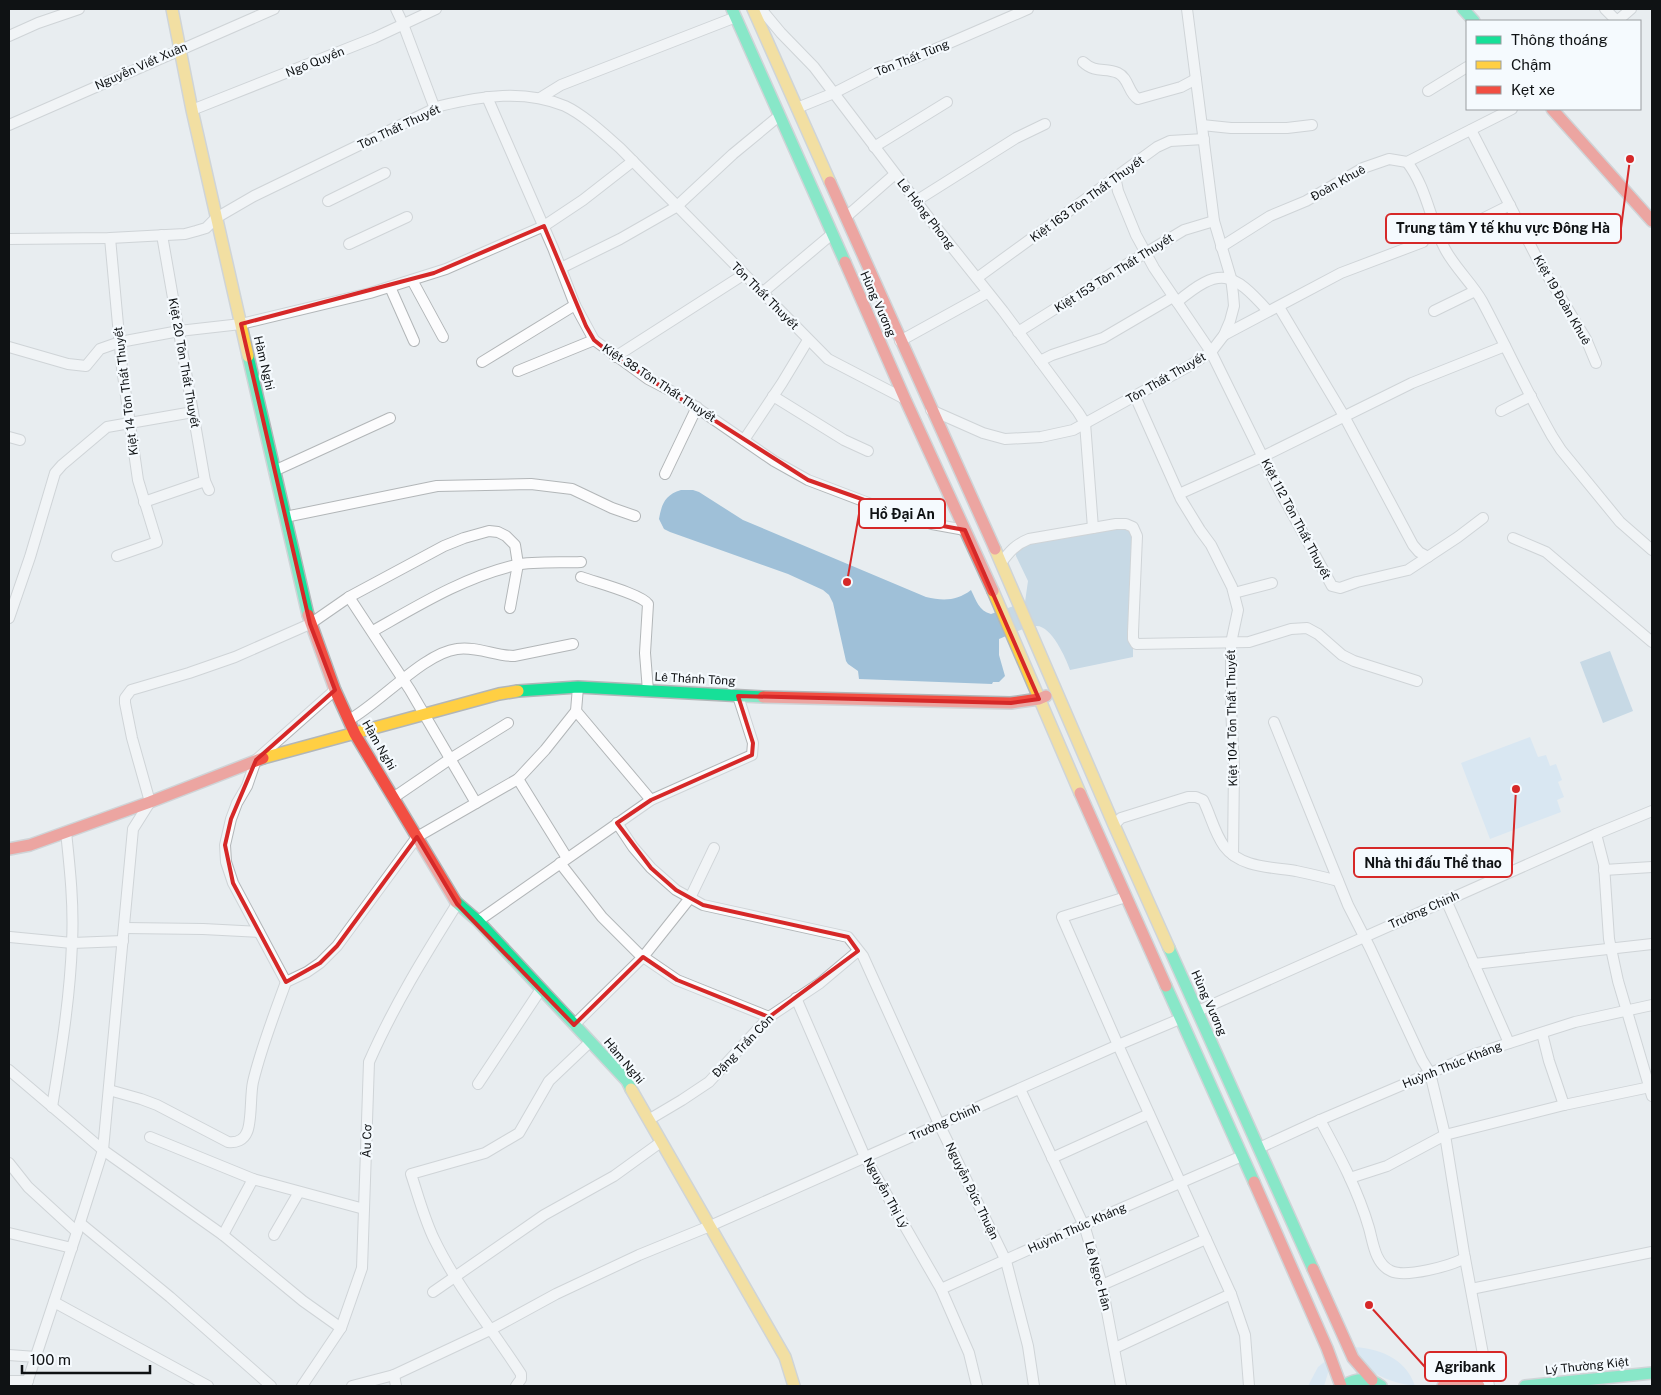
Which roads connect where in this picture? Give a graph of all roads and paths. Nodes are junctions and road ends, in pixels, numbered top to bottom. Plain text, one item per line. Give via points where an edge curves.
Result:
1 (79, 9) edge
2 (172, 9) edge
3 (274, 9) edge
4 (396, 9) edge
5 (436, 9) edge
6 (753, 9) edge
7 (761, 9) edge
8 (1028, 9) edge
9 (1187, 9) edge
10 (1463, 9) edge
11 (1604, 9) edge
12 (1631, 9) edge
13 (734, 13) edge
14 (1473, 20) edge
15 (1616, 20) edge
16 (1618, 20) edge
17 (403, 24) junction
18 (9, 36) edge
19 (180, 49) junction
20 (1083, 62) dead end
21 (1466, 68) edge
22 (1196, 79) junction
23 (1428, 91) dead end
24 (834, 93) junction
25 (487, 97) junction
26 (540, 98) junction
27 (947, 102) dead end
28 (796, 108) junction
29 (435, 109) junction
30 (192, 110) junction
31 (1510, 110) edge
32 (1553, 110) edge
33 (779, 116) junction
34 (9, 124) edge
35 (1045, 124) dead end
36 (1312, 125) dead end
37 (1202, 126) junction
38 (1471, 130) junction
39 (1204, 139) junction
40 (874, 147) junction
41 (633, 161) junction
42 (1407, 162) junction
43 (385, 174) dead end
44 (895, 174) junction
45 (1115, 176) junction
46 (328, 201) dead end
47 (916, 201) junction
48 (1510, 205) junction
49 (676, 207) junction
50 (407, 217) dead end
51 (216, 218) junction
52 (847, 221) junction
53 (1652, 221) edge
54 (1214, 222) junction
55 (544, 226) junction
56 (832, 233) junction
57 (162, 236) junction
58 (110, 238) junction
59 (1440, 238) junction
60 (9, 239) edge
61 (1423, 242) dead end
62 (348, 244) dead end
63 (1222, 247) junction
64 (1146, 253) junction
65 (561, 268) junction
66 (744, 275) junction
67 (977, 278) junction
68 (1231, 278) junction
69 (412, 280) junction
70 (390, 287) junction
71 (1475, 291) junction
72 (762, 293) junction
73 (987, 293) junction
74 (1175, 299) junction
75 (575, 306) junction
76 (1279, 307) junction
77 (1268, 311) junction
78 (1434, 311) dead end
79 (241, 324) junction
80 (178, 330) junction
81 (1018, 332) junction
82 (1224, 335) junction
83 (442, 337) dead end
84 (594, 340) junction
85 (808, 340) junction
86 (414, 341) dead end
87 (900, 341) junction
88 (120, 342) junction
89 (1505, 346) junction
90 (9, 347) edge
91 (1210, 352) junction
92 (616, 357) junction
93 (1040, 361) junction
94 (482, 362) dead end
95 (1596, 363) dead end
96 (518, 372) dead end
97 (773, 396) junction
98 (1135, 396) junction
99 (1531, 396) junction
100 (905, 399) junction
101 (698, 407) junction
102 (931, 410) junction
103 (1501, 411) dead end
104 (193, 412) junction
105 (1344, 416) junction
106 (390, 418) dead end
107 (129, 422) junction
108 (1085, 423) junction
109 (9, 437) edge
110 (20, 440) dead end
111 (744, 440) junction
112 (868, 451) dead end
113 (1262, 457) junction
114 (274, 471) junction
115 (665, 474) dead end
116 (1179, 494) junction
117 (144, 502) junction
118 (635, 516) dead end
119 (285, 517) junction
120 (1483, 518) dead end
121 (1093, 528) junction
122 (965, 530) junction
123 (1513, 538) dead end
124 (1652, 550) edge
125 (117, 556) dead end
126 (1428, 557) junction
127 (581, 562) dead end
128 (1001, 563) junction
129 (518, 564) junction
130 (581, 577) dead end
131 (1272, 583) dead end
132 (1234, 593) junction
133 (349, 597) junction
134 (510, 608) dead end
135 (9, 618) edge
136 (310, 624) junction
137 (373, 631) junction
138 (1231, 642) junction
139 (1652, 642) edge
140 (573, 644) dead end
141 (404, 679) junction
142 (1417, 681) dead end
143 (578, 687) junction
144 (335, 690) junction
145 (648, 691) junction
146 (1056, 691) junction
147 (738, 696) junction
148 (1039, 699) junction
149 (576, 711) junction
150 (424, 714) junction
151 (349, 720) junction
152 (1274, 722) dead end
153 (508, 723) dead end
154 (355, 734) junction
155 (450, 759) junction
156 (256, 760) junction
157 (518, 779) junction
158 (393, 798) junction
159 (650, 800) junction
160 (150, 802) junction
161 (476, 803) junction
162 (1652, 811) edge
163 (617, 823) junction
164 (1114, 825) junction
165 (66, 832) junction
166 (1097, 833) junction
167 (1596, 834) junction
168 (417, 837) junction
169 (714, 848) dead end
170 (9, 849) edge
171 (1233, 855) junction
172 (563, 861) junction
173 (1652, 867) edge
174 (1604, 870) junction
175 (1338, 881) junction
176 (1143, 889) junction
177 (1126, 897) junction
178 (690, 898) junction
179 (1446, 900) junction
180 (457, 904) junction
181 (478, 921) junction
182 (125, 928) junction
183 (259, 932) junction
184 (10, 937) edge
185 (1365, 937) junction
186 (123, 941) junction
187 (72, 943) junction
188 (1652, 944) edge
189 (1611, 949) junction
190 (858, 951) junction
191 (643, 957) junction
192 (1474, 964) junction
193 (286, 982) junction
194 (541, 989) junction
195 (796, 998) junction
196 (1652, 1005) edge
197 (1626, 1010) junction
198 (1198, 1012) junction
199 (769, 1017) junction
200 (1180, 1019) junction
201 (574, 1025) junction
202 (1542, 1032) junction
203 (590, 1042) junction
204 (1509, 1043) junction
205 (1118, 1045) junction
206 (9, 1070) edge
207 (1430, 1073) junction
208 (478, 1084) dead end
209 (1020, 1089) junction
210 (109, 1090) junction
211 (1651, 1092) edge
212 (1564, 1105) junction
213 (52, 1107) junction
214 (1149, 1114) junction
215 (650, 1119) junction
216 (1320, 1120) junction
217 (939, 1124) junction
218 (1445, 1135) junction
219 (150, 1137) dead end
220 (661, 1142) junction
221 (1259, 1148) junction
222 (103, 1150) junction
223 (1242, 1156) junction
224 (865, 1157) junction
225 (1052, 1158) junction
226 (9, 1164) edge
227 (1350, 1178) junction
228 (253, 1179) junction
229 (1179, 1182) junction
230 (299, 1192) junction
231 (364, 1209) junction
232 (1083, 1225) junction
233 (710, 1226) junction
234 (79, 1228) junction
235 (9, 1232) edge
236 (223, 1235) junction
237 (274, 1235) dead end
238 (1206, 1239) junction
239 (72, 1248) junction
240 (1652, 1252) edge
241 (1465, 1258) junction
242 (1006, 1261) junction
243 (1313, 1268) junction
244 (454, 1276) junction
245 (1296, 1276) junction
246 (1102, 1285) junction
247 (1471, 1289) junction
248 (941, 1290) junction
249 (433, 1292) dead end
250 (1231, 1294) junction
251 (54, 1302) junction
252 (341, 1328) junction
253 (490, 1330) junction
254 (1115, 1348) junction
255 (9, 1355) edge
256 (36, 1357) junction
257 (1652, 1373) edge
258 (394, 1375) junction
259 (9, 1381) edge
260 (1376, 1383) edge
261 (1592, 1383) edge
262 (27, 1384) edge
263 (208, 1386) edge
264 (271, 1386) edge
265 (302, 1386) edge
266 (352, 1386) edge
267 (396, 1386) edge
268 (516, 1386) edge
269 (794, 1386) edge
270 (977, 1386) edge
271 (1034, 1386) edge
272 (1121, 1386) edge
273 (1249, 1386) edge
274 (1342, 1386) edge
275 (1443, 1386) edge
276 (1479, 1386) edge
277 (1489, 1386) edge
278 (1525, 1386) edge

1 - 18 street
2 - 19 main road, Hàm Nghi
3 - 19 street, Nguyễn Viết Xuân
4 - 17 street
5 - 17 street, Ngô Quyền
6 - 13 main road
6 - 28 main road, Hùng Vương
7 - 24 street, Lê Hồng Phong
8 - 24 street, Tôn Thất Tùng via 875,72
9 - 22 street, Tôn Thất Thuyết
10 - 14 main road
11 - 15 street
12 - 16 street
13 - 26 street via 562,85
13 - 33 main road, Hùng Vương
17 - 29 street
17 - 30 street, Ngô Quyền
19 - 30 main road, Hàm Nghi
19 - 34 street, Nguyễn Viết Xuân
20 - 22 street via 1091,69 1120,74 1138,99 1181,87
21 - 23 street
22 - 37 street, Tôn Thất Thuyết
24 - 28 street, Tôn Thất Tùng
24 - 40 street, Lê Hồng Phong
25 - 26 street, Tôn Thất Thuyết via 514,95
25 - 29 street, Tôn Thất Thuyết
25 - 55 street, Kiệt 38 Tôn Thất Thuyết
26 - 41 street, Tôn Thất Thuyết via 566,107 595,126
27 - 40 street
28 - 33 main road
28 - 52 main road, Hùng Vương
29 - 51 street, Tôn Thất Thuyết via 254,196
30 - 51 main road, Hàm Nghi
31 - 38 street, Đoàn Khuê
32 - 53 main road
33 - 49 street
33 - 56 main road, Hùng Vương
35 - 47 street via 1016,138
36 - 37 street via 1287,128
37 - 39 street, Tôn Thất Thuyết
38 - 42 street, Đoàn Khuê
38 - 48 street, Kiệt 19 Đoàn Khuê
39 - 45 street, Kiệt 163 Tôn Thất Thuyết via 1170,141 1157,146
39 - 54 street, Tôn Thất Thuyết
40 - 44 street, Lê Hồng Phong
41 - 49 street, Tôn Thất Thuyết
41 - 55 street
42 - 59 street via 1422,189
42 - 63 street, Đoàn Khuê via 1389,159 1363,168 1306,201 1270,216
43 - 46 street
44 - 47 street, Lê Hồng Phong
44 - 52 street
45 - 64 street, Kiệt 112 Tôn Thất Thuyết via 1128,218
45 - 67 street, Kiệt 163 Tôn Thất Thuyết
47 - 67 street, Lê Hồng Phong
48 - 59 street
48 - 95 street, Kiệt 19 Đoàn Khuê
49 - 65 street
49 - 66 street, Tôn Thất Thuyết
50 - 62 street
51 - 57 street, Tôn Thất Thuyết via 206,228
51 - 79 main road, Hàm Nghi
52 - 56 main road
52 - 87 main road, Hùng Vương
54 - 63 street, Tôn Thất Thuyết
54 - 64 street, Kiệt 153 Tôn Thất Thuyết via 1184,230
55 - 65 street, Kiệt 38 Tôn Thất Thuyết
55 - 69 street via 446,269
56 - 72 street
56 - 100 main road, Hùng Vương
57 - 58 street, Tôn Thất Thuyết
57 - 80 street, Kiệt 20 Tôn Thất Thuyết
58 - 60 street, Tôn Thất Thuyết
58 - 88 street, Kiệt 14 Tôn Thất Thuyết
59 - 71 street via 1452,261
61 - 76 street via 1342,273
63 - 68 street, Tôn Thất Thuyết
64 - 74 street, Kiệt 112 Tôn Thất Thuyết
64 - 81 street, Kiệt 153 Tôn Thất Thuyết
65 - 75 street, Kiệt 38 Tôn Thất Thuyết
66 - 72 street, Tôn Thất Thuyết
66 - 92 street
67 - 73 street, Lê Hồng Phong
68 - 74 street via 1210,279
68 - 77 street
68 - 82 street, Tôn Thất Thuyết via 1234,306
69 - 70 street
69 - 83 street
70 - 79 street
70 - 86 street
71 - 78 street
71 - 89 street
72 - 85 street, Tôn Thất Thuyết
73 - 81 street, Lê Hồng Phong
73 - 87 street
74 - 91 street, Kiệt 112 Tôn Thất Thuyết
74 - 93 street via 1103,338
75 - 84 street, Kiệt 38 Tôn Thất Thuyết
75 - 94 street
76 - 77 street
76 - 105 street
77 - 82 street
79 - 80 street
79 - 114 main road, Hàm Nghi
80 - 88 street
80 - 104 street, Kiệt 20 Tôn Thất Thuyết
81 - 93 street, Lê Hồng Phong
82 - 91 street, Tôn Thất Thuyết
84 - 92 street, Kiệt 38 Tôn Thất Thuyết
84 - 96 street
85 - 97 street
85 - 100 street, Tôn Thất Thuyết via 828,359
87 - 102 main road, Hùng Vương
88 - 90 street via 100,349 86,366
88 - 107 street, Kiệt 14 Tôn Thất Thuyết
89 - 99 street
89 - 105 street via 1412,383
91 - 98 street, Tôn Thất Thuyết
91 - 113 street, Kiệt 112 Tôn Thất Thuyết
92 - 101 street, Kiệt 38 Tôn Thất Thuyết
93 - 108 street, Lê Hồng Phong
97 - 111 street
97 - 112 street via 844,440
98 - 108 street, Tôn Thất Thuyết
98 - 116 street, Kiệt 104 Tôn Thất Thuyết
99 - 103 street
99 - 124 street via 1561,450 1620,522
100 - 102 main road
100 - 122 main road, Hùng Vương
101 - 111 street, Kiệt 38 Tôn Thất Thuyết
101 - 115 street
102 - 108 street, Tôn Thất Thuyết via 1005,439 1041,437 1073,430
102 - 128 main road, Hùng Vương
104 - 107 street
104 - 117 street, Kiệt 20 Tôn Thất Thuyết via 207,486
105 - 113 street
105 - 126 street via 1413,545
106 - 114 street
107 - 117 street, Kiệt 14 Tôn Thất Thuyết
107 - 135 street via 107,427 55,473
108 - 121 street
109 - 110 street
111 - 122 street, Kiệt 38 Tôn Thất Thuyết via 808,480 878,507 932,524
113 - 116 street
113 - 126 street, Kiệt 112 Tôn Thất Thuyết via 1332,586 1340,588 1408,570
114 - 119 main road, Hàm Nghi
116 - 132 street, Kiệt 104 Tôn Thất Thuyết via 1211,544
117 - 125 street, Kiệt 14 Tôn Thất Thuyết via 157,542
118 - 119 street via 572,489 531,484 437,486
119 - 136 main road, Hàm Nghi
120 - 126 street, Kiệt 112 Tôn Thất Thuyết
121 - 128 street via 1029,539 1012,549
121 - 138 street via 1126,524 1137,536 1133,632 1136,644
122 - 148 main road, Hùng Vương
123 - 139 street via 1546,552
127 - 129 street
128 - 146 main road, Hùng Vương
129 - 133 street via 517,549 512,540 501,533 489,531 444,546
129 - 134 street
129 - 137 street via 472,578
130 - 145 street via 645,600 648,604 645,647
131 - 132 street
132 - 138 street, Kiệt 104 Tôn Thất Thuyết via 1238,610
133 - 136 street
133 - 137 street
136 - 144 main road, Hàm Nghi
136 - 160 street via 235,657 130,690 126,703 132,738
137 - 141 street
138 - 142 street via 1249,642 1291,629 1307,628 1342,655
138 - 171 street, Kiệt 104 Tôn Thất Thuyết
140 - 141 street via 514,656 457,649 436,657
141 - 150 street
141 - 151 street
143 - 145 main road, Lê Thánh Tông
143 - 149 street
143 - 150 main road, Lê Thánh Tông via 499,694
144 - 151 main road, Hàm Nghi
144 - 156 street
145 - 147 main road, Lê Thánh Tông
146 - 148 main road, Lê Thánh Tông
146 - 164 main road, Hùng Vương
147 - 148 main road, Lê Thánh Tông via 1011,703
147 - 159 street via 753,743 752,755
148 - 166 main road
149 - 157 street
149 - 159 street
150 - 154 main road, Lê Thánh Tông
150 - 155 street
151 - 154 main road, Hàm Nghi
152 - 175 street
153 - 155 street
154 - 156 main road, Lê Thánh Tông
154 - 158 main road, Hàm Nghi
155 - 158 street
155 - 161 street
156 - 160 main road, Lê Thánh Tông
156 - 183 street via 231,819 224,853 233,883
157 - 161 street
157 - 172 street
158 - 168 main road, Hàm Nghi
159 - 163 street
160 - 165 main road, Lê Thánh Tông
160 - 182 street via 133,829
161 - 168 street
162 - 167 street, Trường Chinh
163 - 172 street
163 - 178 street via 651,868
164 - 166 main road
164 - 171 street via 1121,818 1196,797 1203,800 1214,828
164 - 176 main road, Hùng Vương
165 - 170 main road, Lê Thánh Tông
165 - 187 street via 72,891
166 - 177 main road
167 - 174 street
167 - 179 street, Trường Chinh
168 - 180 main road, Hàm Nghi
168 - 193 street via 337,946 320,963
169 - 178 street
171 - 175 street via 1265,867
172 - 181 street
172 - 191 street via 602,917
173 - 174 street
174 - 189 street
175 - 185 street
176 - 177 main road
176 - 198 main road, Hùng Vương
177 - 200 main road
177 - 205 street via 1062,917
178 - 190 street via 711,907 848,937
178 - 191 street
179 - 185 street, Trường Chinh
179 - 192 street
180 - 181 main road, Hàm Nghi
180 - 231 street, Âu Cơ via 398,1003 369,1062
181 - 194 main road, Hàm Nghi
182 - 183 street
182 - 186 street
183 - 193 street
184 - 187 street
185 - 198 street, Trường Chinh
185 - 207 street
186 - 187 street
186 - 210 street
187 - 213 street
188 - 189 street
189 - 192 street
189 - 197 street
190 - 195 street, Đặng Trần Côn via 820,983
190 - 217 street, Nguyễn Đức Thuận
191 - 199 street via 677,980
191 - 201 street
192 - 204 street
193 - 210 street via 256,1070 248,1131 240,1140 224,1141 157,1105
194 - 201 main road, Hàm Nghi
194 - 208 street
195 - 199 street, Đặng Trần Côn
195 - 224 street, Nguyễn Thị Lý
196 - 197 street, Huỳnh Thúc Kháng
197 - 202 street, Huỳnh Thúc Kháng
197 - 211 street
198 - 200 main road
198 - 221 main road, Hùng Vương
199 - 215 street, Đặng Trần Côn via 709,1082
200 - 205 street, Trường Chinh
200 - 223 main road
201 - 203 main road, Hàm Nghi
202 - 204 street, Huỳnh Thúc Kháng
202 - 212 street
203 - 215 main road, Hàm Nghi via 626,1081
203 - 244 street via 549,1081 520,1132 485,1152 411,1174 433,1237
204 - 207 street, Huỳnh Thúc Kháng
205 - 209 street, Trường Chinh
205 - 214 street
206 - 213 street
207 - 216 street, Huỳnh Thúc Kháng
207 - 218 street
209 - 217 street, Trường Chinh
209 - 225 street, Lê Ngọc Hân
210 - 222 street
211 - 212 street
212 - 218 street
213 - 222 street
214 - 225 street
214 - 229 street
215 - 220 main road, Hàm Nghi
216 - 221 street, Huỳnh Thúc Kháng
216 - 227 street
217 - 224 street, Trường Chinh
217 - 242 street, Nguyễn Đức Thuận
218 - 227 street via 1388,1166
218 - 241 street
219 - 228 street
220 - 233 main road, Hàm Nghi
220 - 244 street via 614,1176 544,1215
221 - 223 main road
221 - 243 main road, Hùng Vương
222 - 234 street
222 - 236 street
223 - 229 street, Huỳnh Thúc Kháng
223 - 245 main road
224 - 233 street, Trường Chinh
224 - 248 street, Nguyễn Thị Lý
225 - 232 street, Lê Ngọc Hân
226 - 234 street via 28,1187
227 - 241 street via 1378,1259 1390,1271 1427,1270
228 - 230 street
228 - 236 street
229 - 232 street, Huỳnh Thúc Kháng
229 - 238 street
230 - 231 street
230 - 237 street
231 - 252 street, Âu Cơ via 362,1268
232 - 242 street, Huỳnh Thúc Kháng
232 - 246 street, Lê Ngọc Hân
233 - 253 street, Trường Chinh via 556,1294
233 - 269 main road, Hàm Nghi via 785,1357
234 - 239 street
234 - 264 street via 170,1297
235 - 239 street
236 - 252 street
238 - 246 street
238 - 250 street
239 - 251 street
240 - 247 street
241 - 247 street
242 - 248 street, Huỳnh Thúc Kháng
242 - 271 street, Nguyễn Đức Thuận via 1028,1346
243 - 245 main road
243 - 260 main road, Hùng Vương via 1353,1358
244 - 249 street
244 - 253 street
245 - 274 main road
246 - 254 street, Lê Ngọc Hân
247 - 277 street
248 - 270 street, Nguyễn Thị Lý via 969,1353
250 - 254 street
250 - 273 street via 1246,1335
251 - 256 street
251 - 263 street
252 - 265 street, Âu Cơ
253 - 258 street, Trường Chinh
253 - 268 street via 521,1374
254 - 272 street, Lê Ngọc Hân
255 - 256 street
256 - 262 street
257 - 261 main road, Lý Thường Kiệt
258 - 266 street, Trường Chinh
258 - 267 street
259 - 262 street
260 - 274 main road via 1364,1378
261 - 278 main road, Lý Thường Kiệt
275 - 276 main road via 1467,1383

